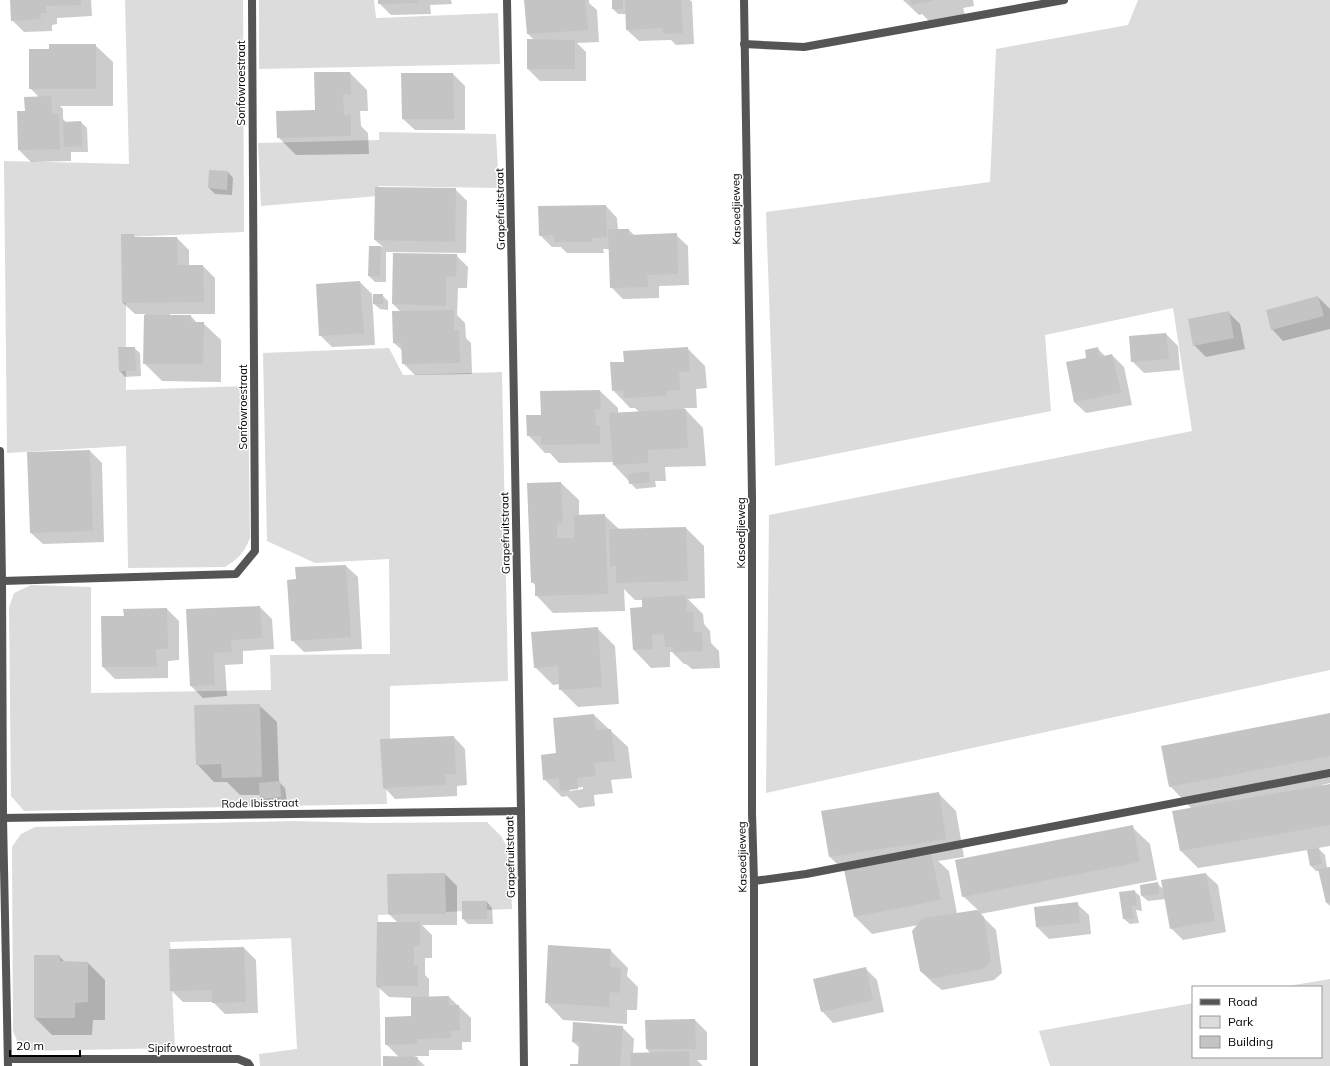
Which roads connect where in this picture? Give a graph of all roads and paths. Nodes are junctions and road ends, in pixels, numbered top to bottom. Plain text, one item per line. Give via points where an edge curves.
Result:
1 (252, 0) edge
2 (508, 0) edge
3 (744, 0) edge
4 (1064, 0) edge
5 (744, 44) junction
6 (0, 451) edge
7 (2, 581) junction
8 (1330, 773) edge
9 (521, 810) junction
10 (2, 818) edge
11 (754, 881) junction
12 (8, 1063) edge
13 (250, 1066) edge
14 (524, 1066) edge
15 (754, 1066) edge

1 - 7 street, Sonfowroestraat via 255,551 236,574
2 - 9 street, Grapefruitstraat
3 - 5 street, Kasoedjieweg
4 - 5 street via 804,47
5 - 11 street, Kasoedjieweg via 752,504
6 - 7 street
7 - 10 street
8 - 11 street via 806,874
9 - 10 street, Rode Ibisstraat
9 - 14 street, Grapefruitstraat
10 - 12 street
11 - 15 street, Kasoedjieweg
12 - 13 street, Sipifowroestraat via 238,1058

